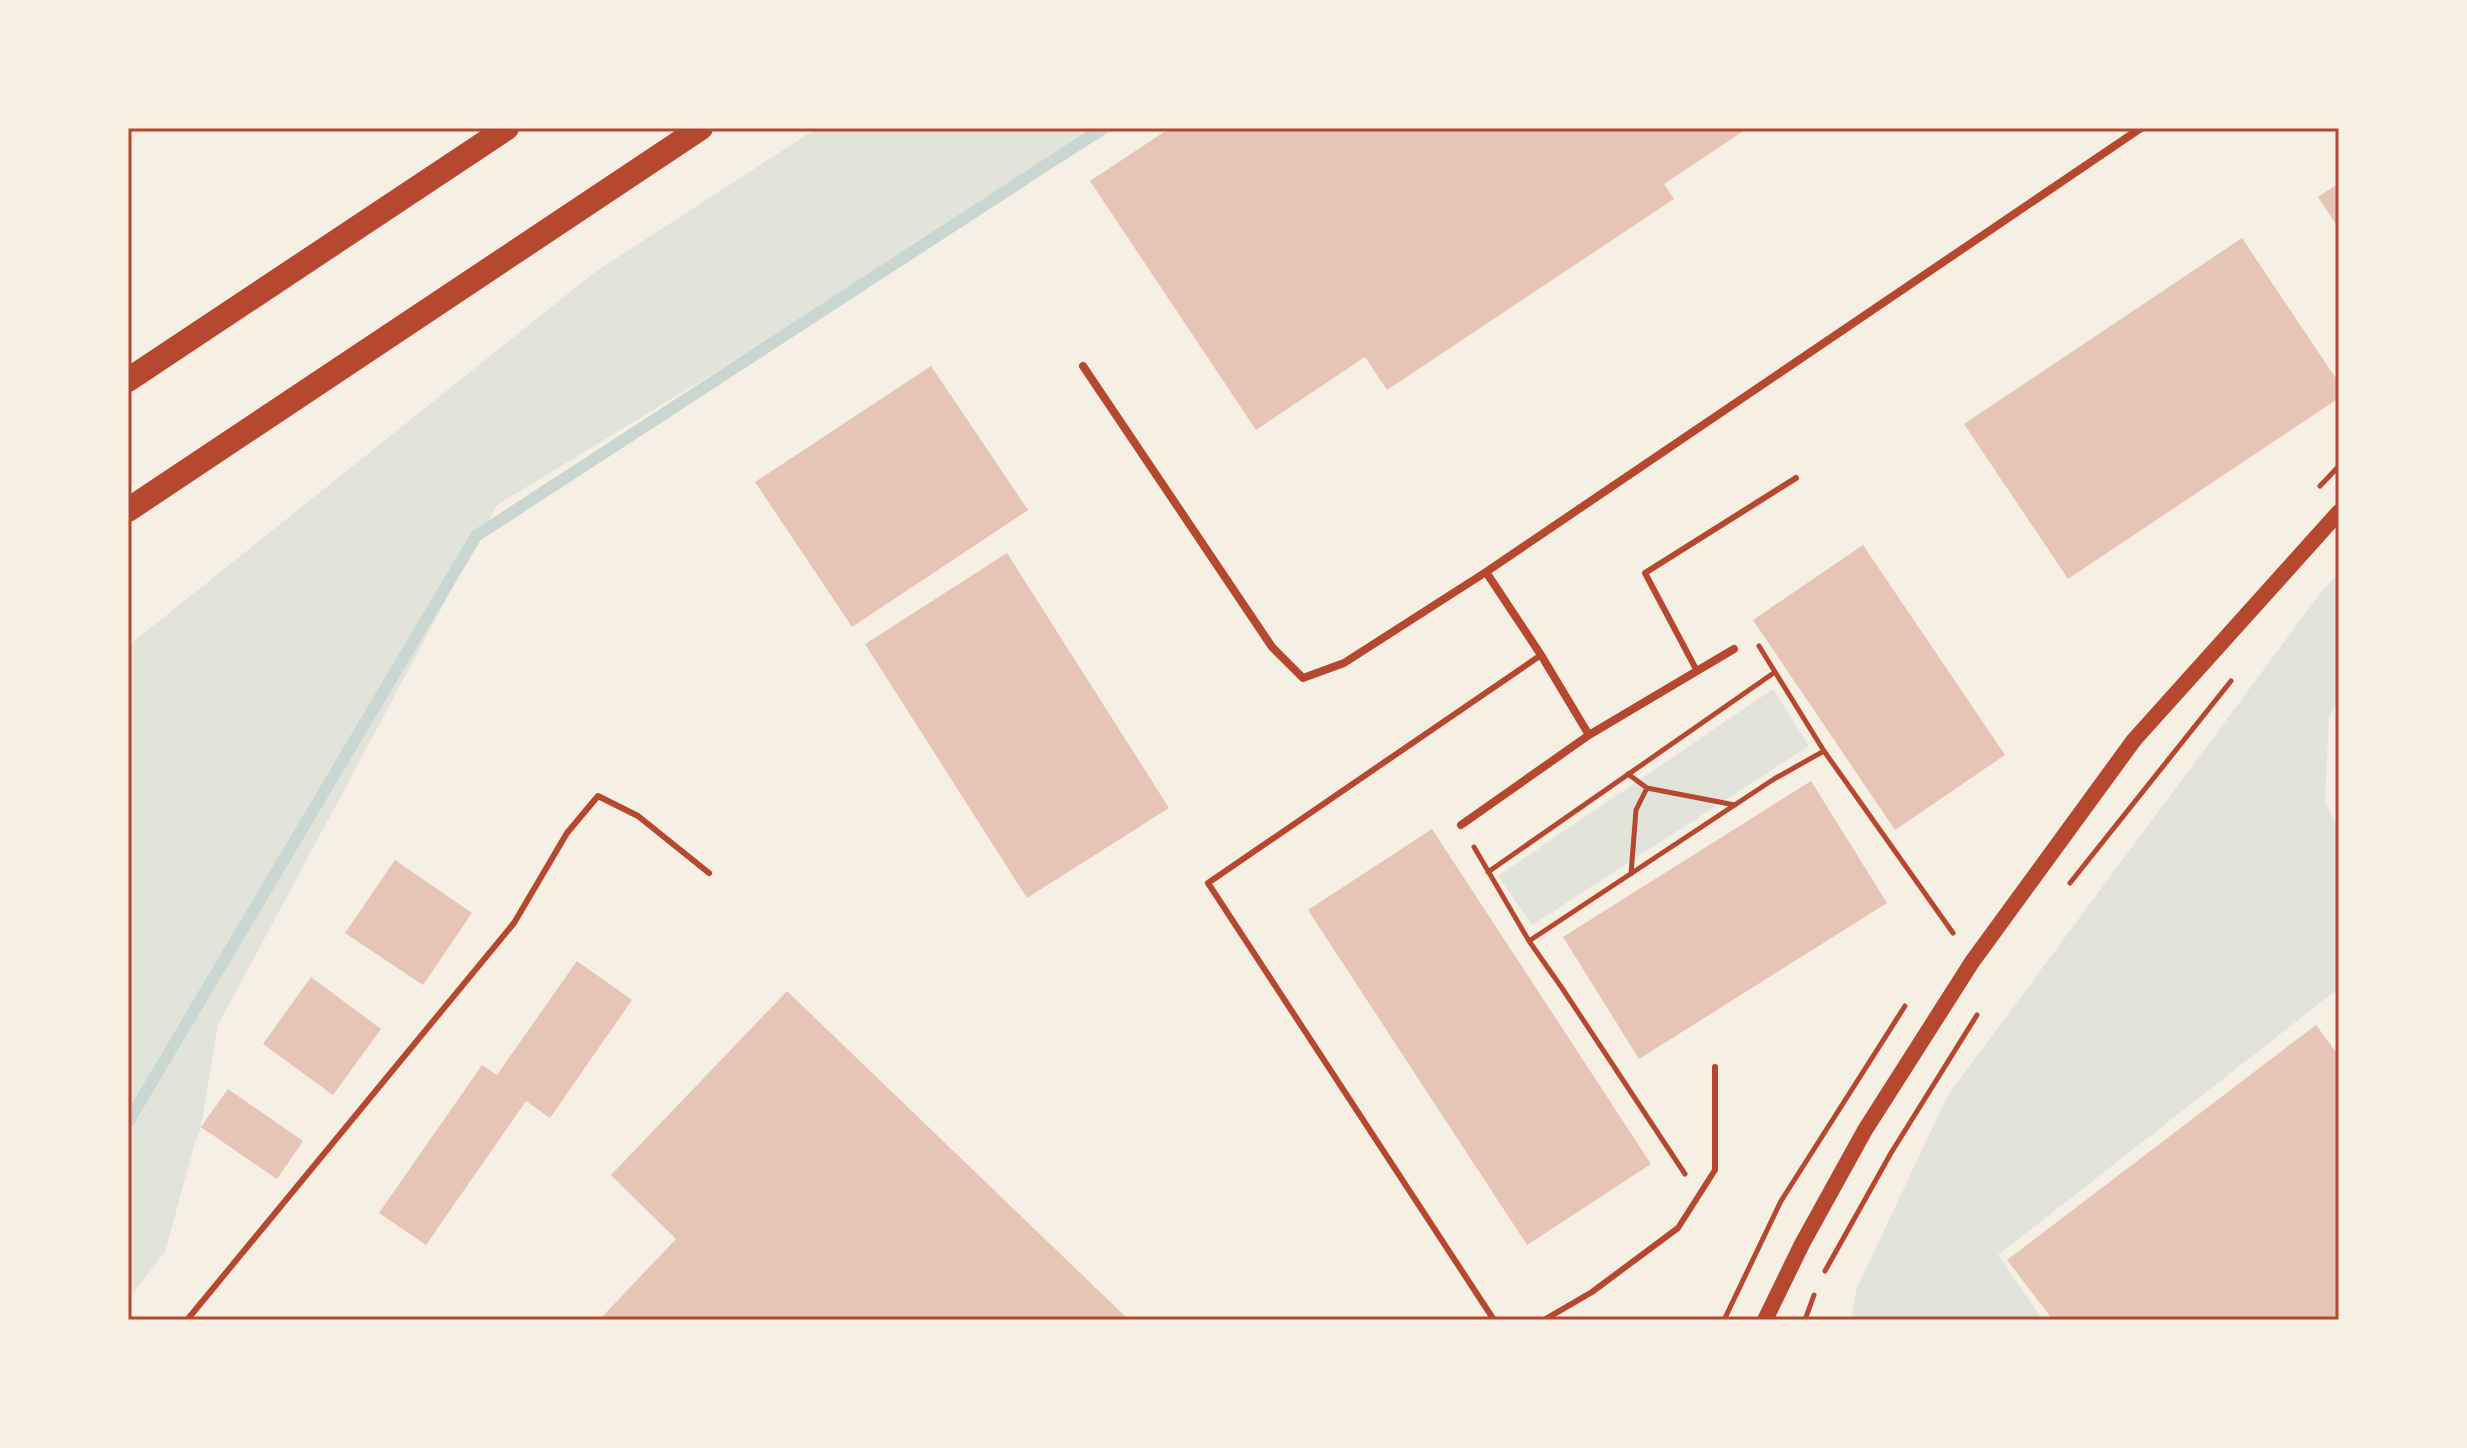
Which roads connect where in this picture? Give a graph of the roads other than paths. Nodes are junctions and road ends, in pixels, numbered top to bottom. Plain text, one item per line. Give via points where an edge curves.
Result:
1 (507, 128) edge
2 (701, 128) edge
3 (2141, 128) edge
4 (1083, 366) dead end
5 (128, 380) edge
6 (1796, 478) dead end
7 (128, 510) edge
8 (2339, 512) edge
9 (1486, 572) junction
10 (1734, 649) road end
11 (1541, 655) junction
12 (1697, 671) junction
13 (1589, 735) junction
14 (1461, 825) road end
15 (709, 873) dead end
16 (1715, 1067) dead end
17 (187, 1320) edge
18 (1494, 1320) edge
19 (1544, 1320) edge
20 (1765, 1320) edge

1 - 5 highway
2 - 7 highway
3 - 9 street
4 - 9 street via 1272,647 1303,678 1344,663
6 - 12 lane via 1645,573
8 - 20 main road via 2134,740 1972,962 1865,1130
9 - 11 street
10 - 12 street
11 - 13 street
11 - 18 lane via 1208,883
12 - 13 street
13 - 14 street
15 - 17 lane via 638,816 598,796 567,833 514,923
16 - 19 lane via 1715,1170 1678,1228 1592,1292

